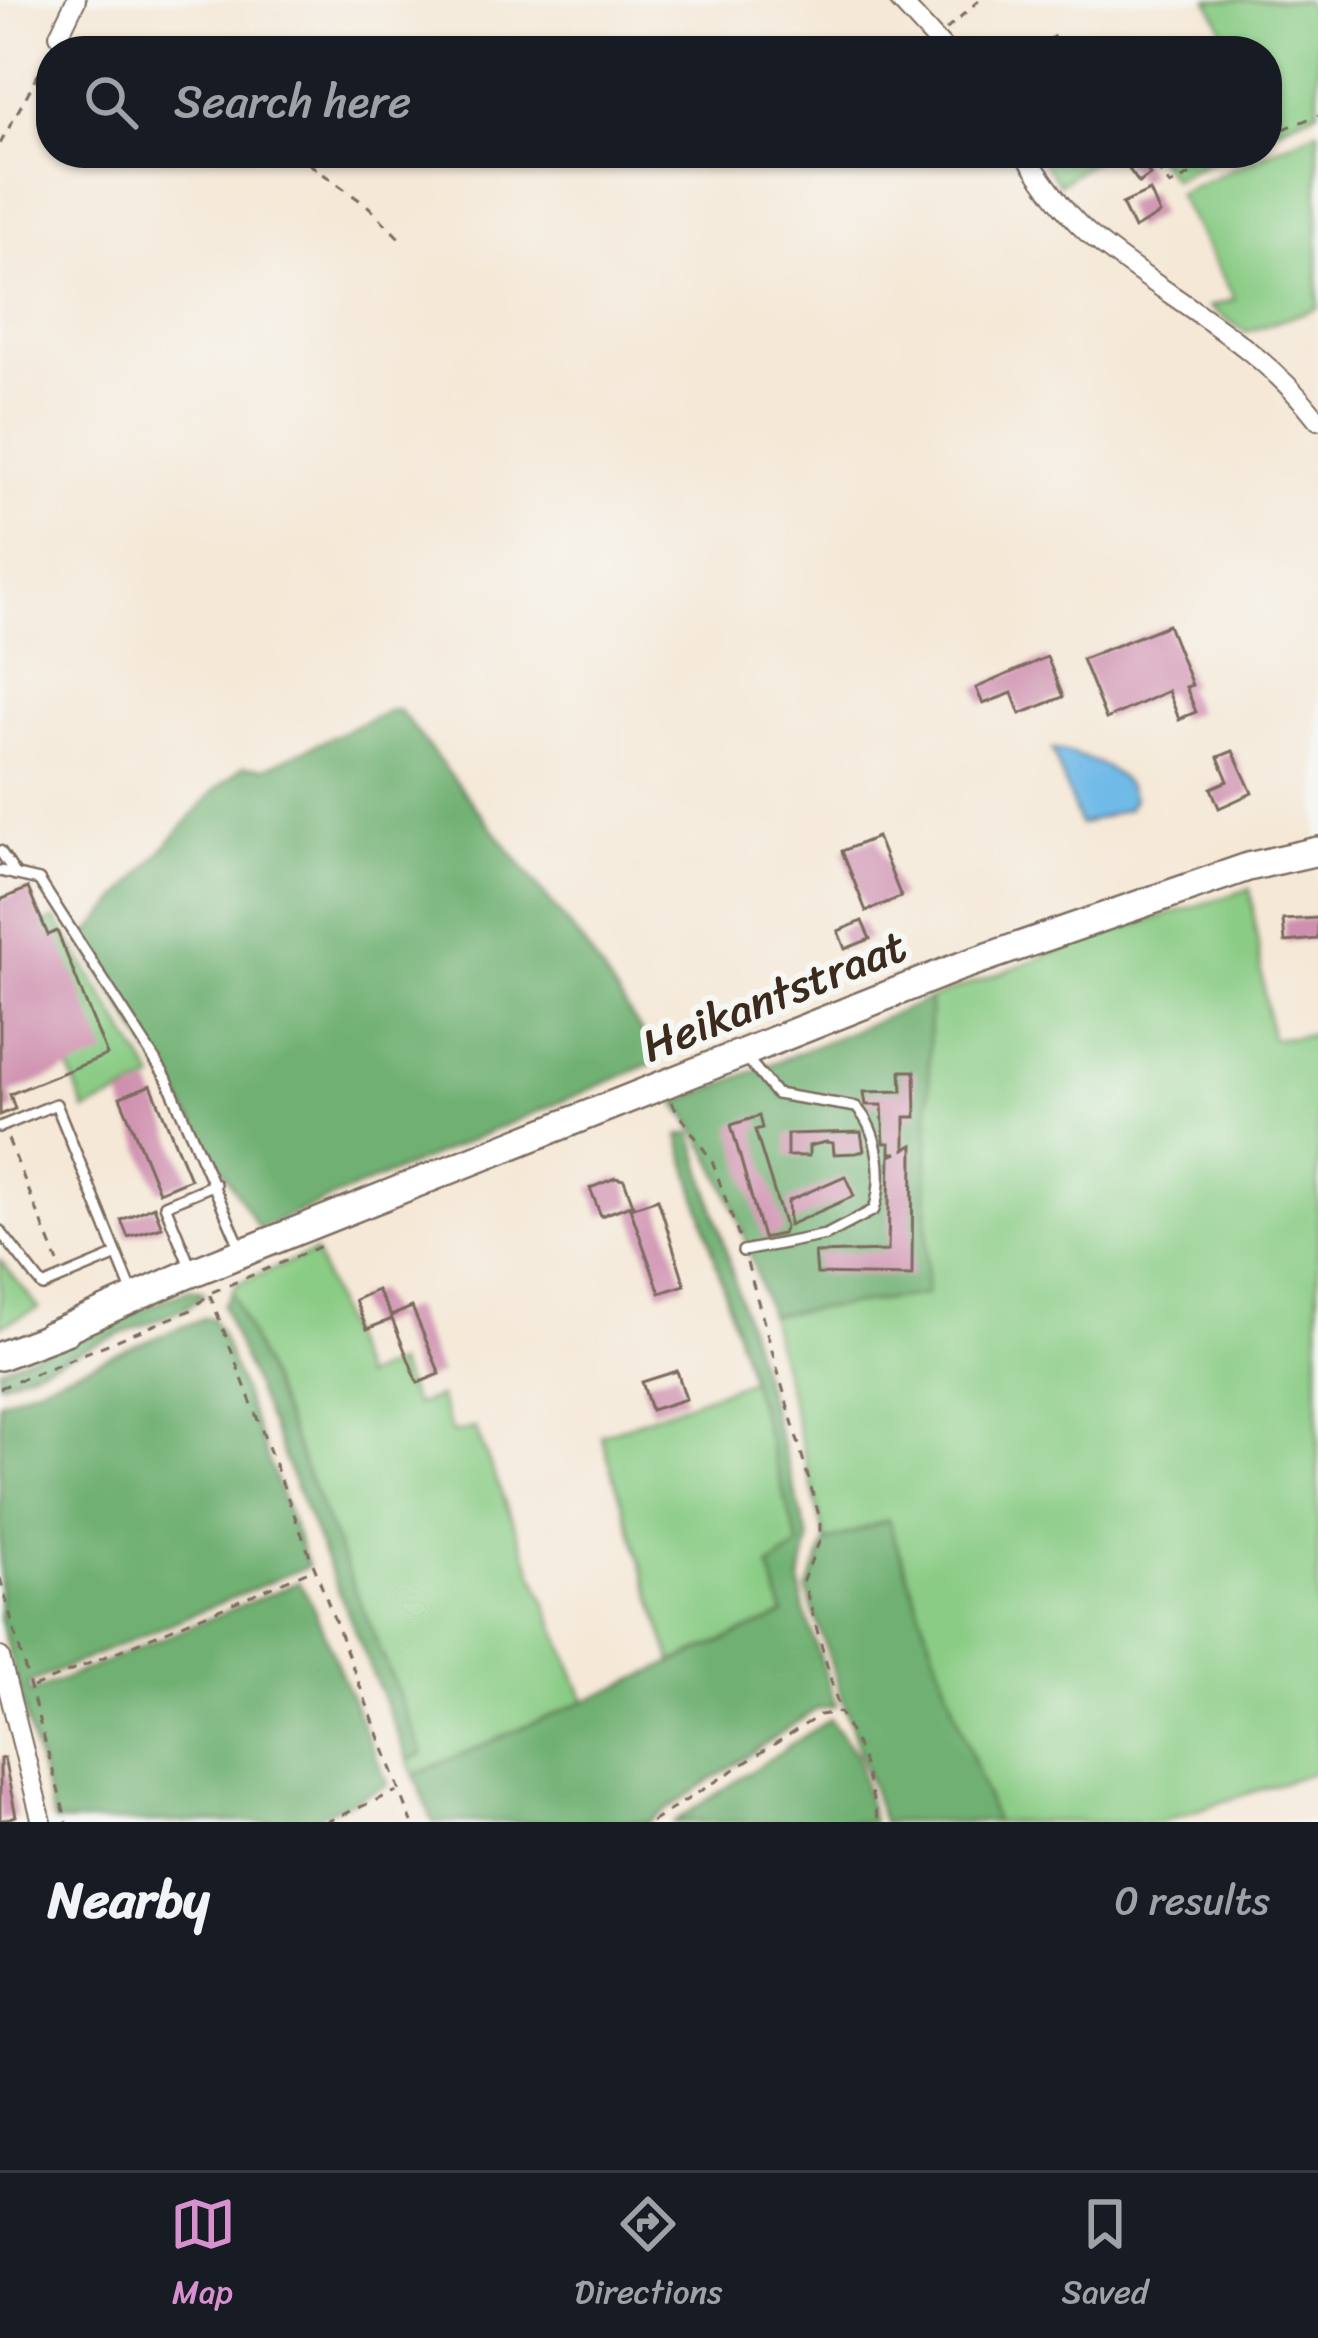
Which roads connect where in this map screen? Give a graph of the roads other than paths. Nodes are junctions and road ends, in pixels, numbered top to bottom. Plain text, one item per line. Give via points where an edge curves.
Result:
1 (76, 0) edge
2 (899, 0) edge
3 (59, 34) road end
4 (933, 36) edge
5 (1036, 168) edge
6 (1318, 420) edge
7 (0, 851) edge
8 (1318, 851) edge
9 (0, 872) edge
10 (16, 875) junction
11 (745, 1053) junction
12 (1, 1126) edge
13 (215, 1184) junction
14 (0, 1232) edge
15 (257, 1251) junction
16 (743, 1251) road end
17 (117, 1255) junction
18 (202, 1280) junction
19 (135, 1300) junction
20 (0, 1356) edge
21 (0, 1658) edge
22 (42, 1822) edge

1 - 3 street
2 - 4 street
5 - 6 street via 1092,238 1239,340
7 - 10 lane
8 - 11 street, Heikantstraat via 1248,867 956,968
9 - 10 lane
10 - 13 lane via 39,880 166,1077
11 - 15 street, Heikantstraat
11 - 16 lane via 776,1094 856,1107 869,1128 880,1192 874,1210 826,1235
12 - 17 lane via 56,1104
13 - 15 lane
13 - 18 lane via 165,1205
14 - 17 lane via 43,1286
15 - 18 street, Heikantstraat
17 - 19 lane
18 - 19 street, Heikantstraat
19 - 20 street, Heikantstraat
21 - 22 street

